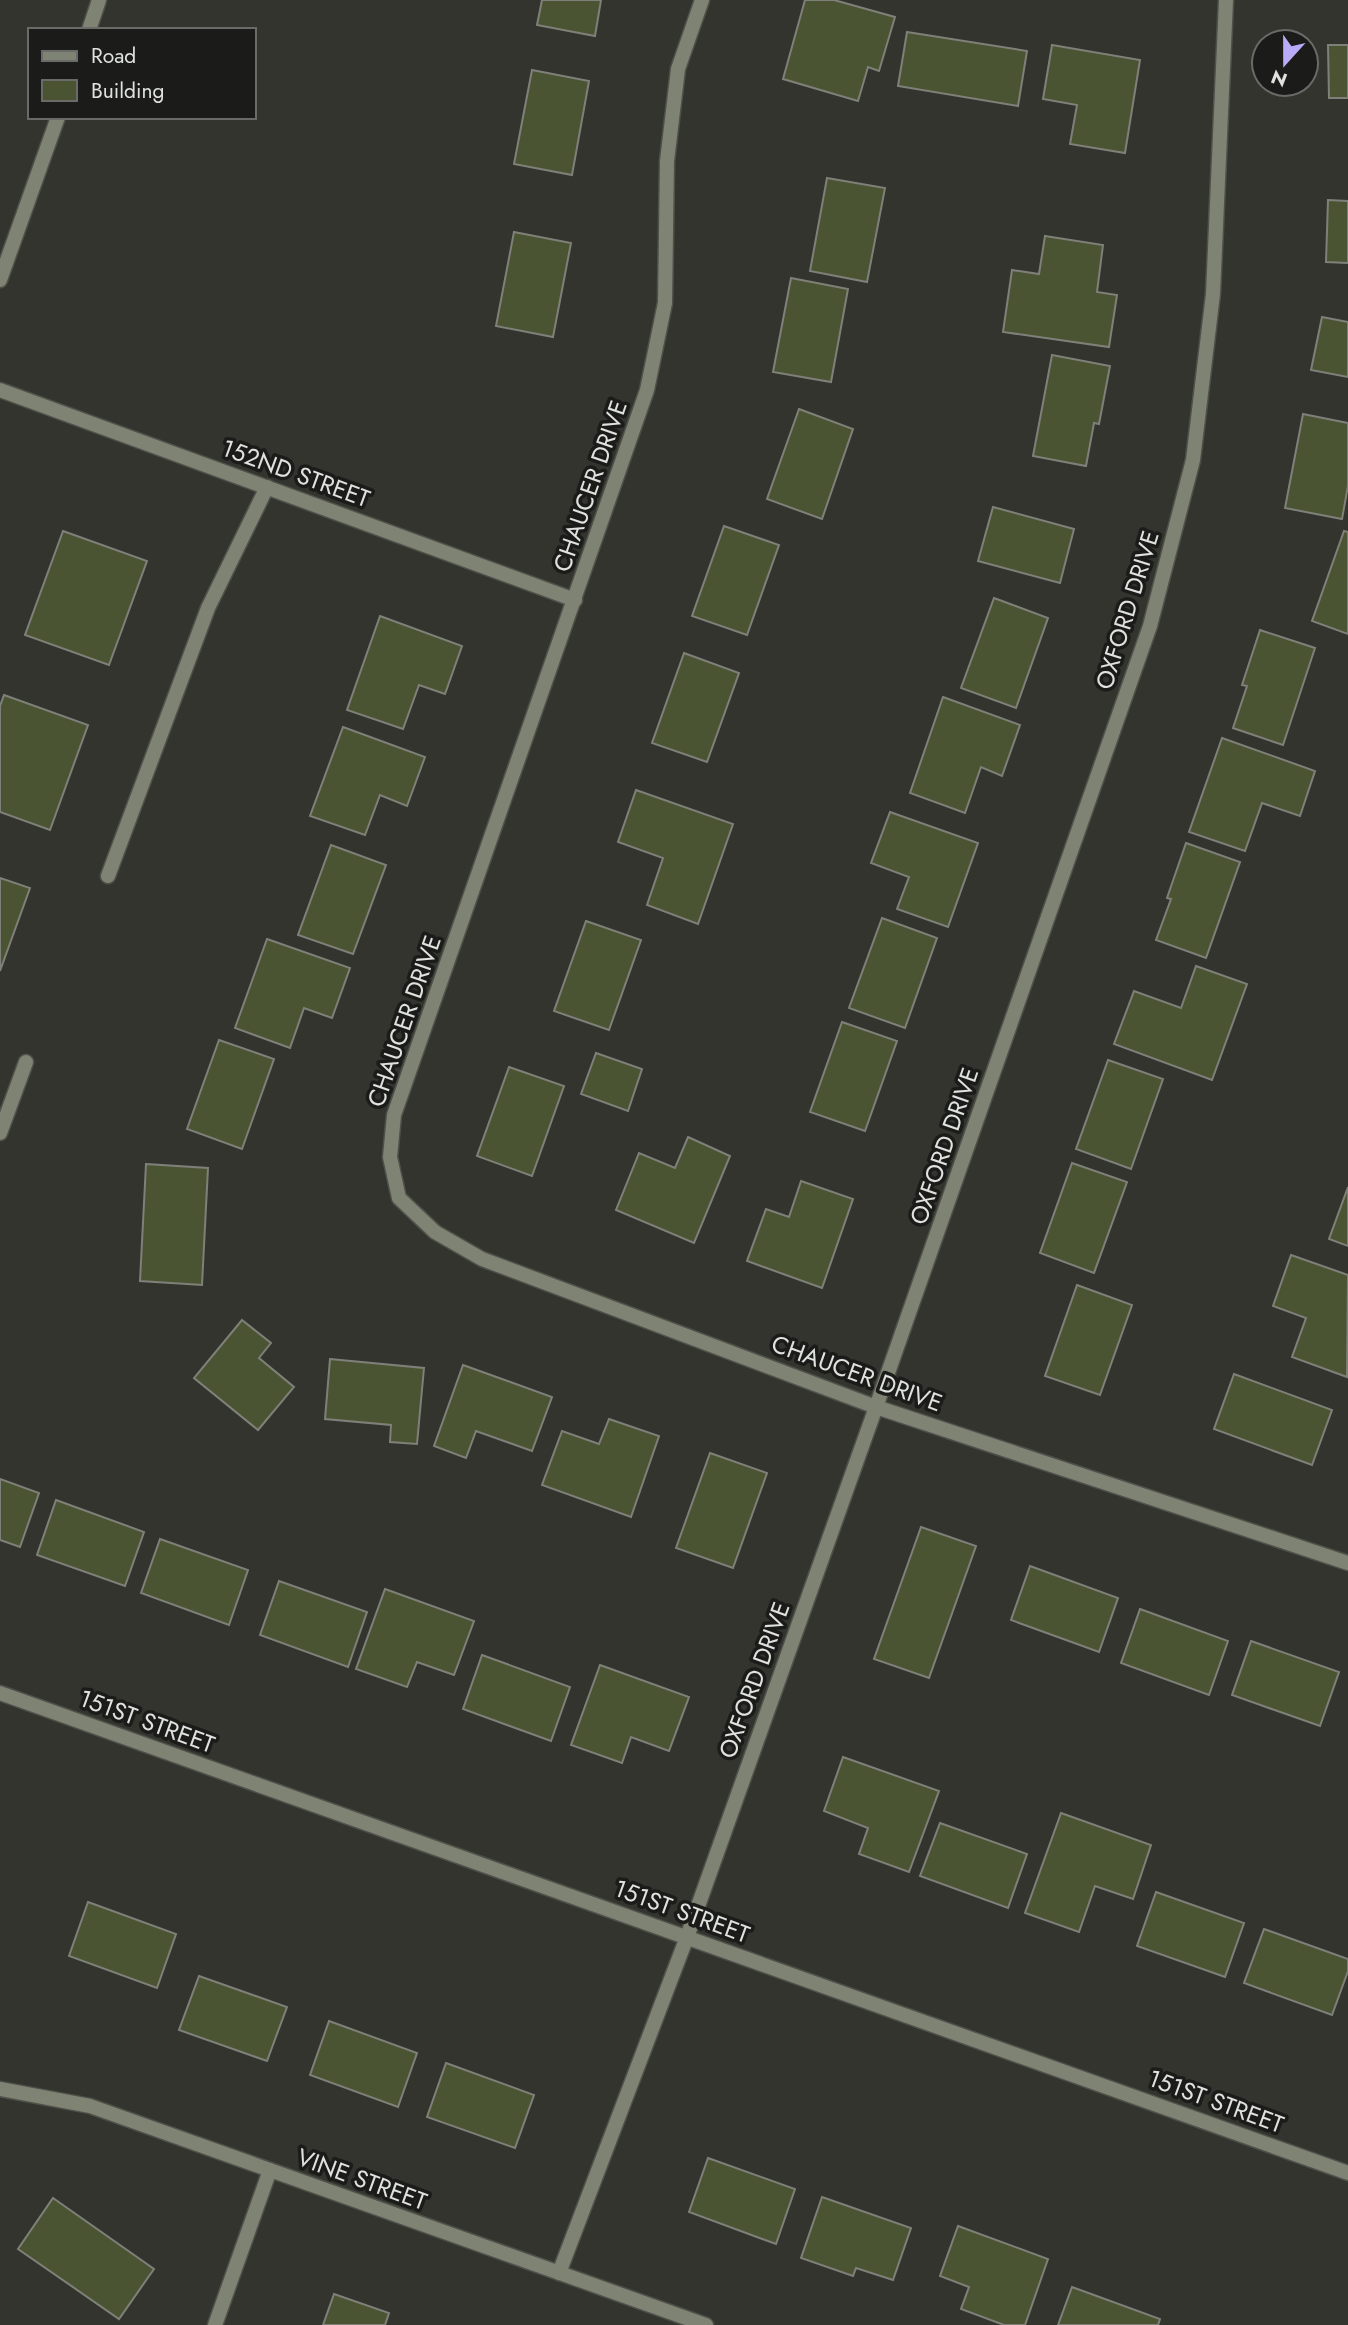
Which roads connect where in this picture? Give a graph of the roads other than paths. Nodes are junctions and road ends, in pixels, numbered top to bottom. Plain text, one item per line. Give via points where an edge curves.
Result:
1 (99, 0) edge
2 (702, 0) edge
3 (1226, 0) edge
4 (90, 28) edge
5 (57, 119) edge
6 (0, 280) edge
7 (0, 390) edge
8 (267, 487) junction
9 (575, 600) junction
10 (108, 876) dead end
11 (26, 1062) dead end
12 (0, 1133) edge
13 (876, 1407) junction
14 (1348, 1563) edge
15 (0, 1693) edge
16 (687, 1937) junction
17 (0, 2089) edge
18 (270, 2171) junction
19 (1348, 2173) edge
20 (559, 2273) junction
21 (215, 2325) edge
22 (706, 2325) edge

1 - 4 street
2 - 9 street, CHAUCER DRIVE via 678,69 667,161 665,303 647,390
3 - 13 street, OXFORD DRIVE via 1213,294 1193,460 1150,626
5 - 6 street
7 - 8 street, 152ND STREET
8 - 9 street, 152ND STREET
8 - 10 street via 208,608
9 - 13 street, CHAUCER DRIVE via 394,1115 390,1157 399,1198 435,1232 482,1259
11 - 12 street
13 - 14 street, CHAUCER DRIVE
13 - 16 street, OXFORD DRIVE
15 - 16 street, 151ST STREET
16 - 19 street, 151ST STREET
16 - 20 street, OXFORD DRIVE
17 - 18 street, VINE STREET via 90,2106
18 - 20 street, VINE STREET
18 - 21 street
20 - 22 street, VINE STREET

